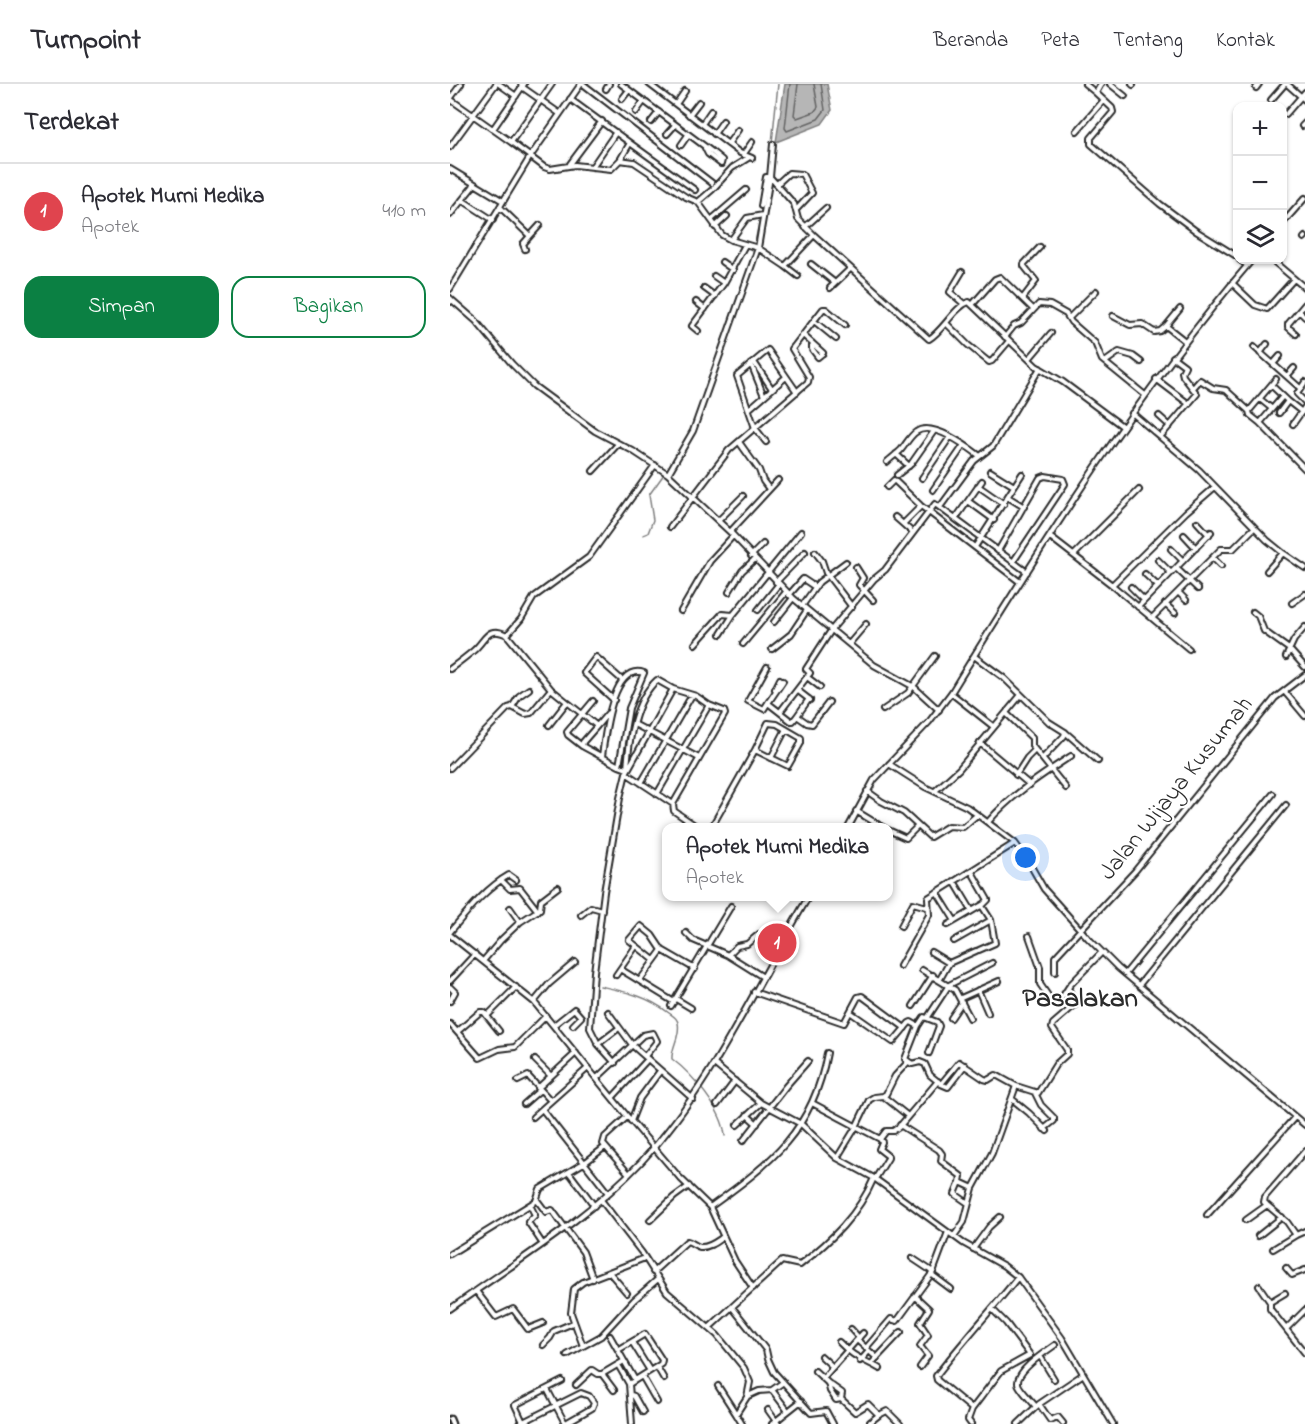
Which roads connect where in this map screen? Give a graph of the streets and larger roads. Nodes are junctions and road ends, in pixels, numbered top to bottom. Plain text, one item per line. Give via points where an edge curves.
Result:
1 (461, 84) edge
2 (497, 84) edge
3 (552, 84) edge
4 (582, 84) edge
5 (609, 84) edge
6 (621, 84) edge
7 (649, 84) edge
8 (1085, 84) edge
9 (1101, 84) edge
10 (1110, 84) edge
11 (1286, 84) edge
12 (522, 85) edge
13 (606, 89) dead end
14 (629, 90) junction
15 (685, 92) dead end
16 (1305, 92) edge
17 (1096, 93) junction
18 (516, 96) junction
19 (1125, 96) dead end
20 (1303, 98) edge
21 (450, 99) edge
22 (570, 99) junction
23 (622, 99) dead end
24 (540, 100) junction
25 (1102, 100) junction
26 (1271, 100) dead end
27 (644, 101) junction
28 (699, 102) dead end
29 (676, 104) junction
30 (711, 111) dead end
31 (636, 112) dead end
32 (659, 112) junction
33 (559, 113) junction
34 (1287, 113) edge
35 (689, 114) junction
36 (473, 116) junction
37 (602, 121) junction
38 (723, 121) dead end
39 (651, 122) dead end
40 (702, 124) junction
41 (675, 125) junction
42 (493, 129) junction
43 (738, 130) dead end
44 (1077, 131) dead end
45 (616, 132) junction
46 (668, 134) dead end
47 (714, 134) junction
48 (688, 135) junction
49 (511, 142) junction
50 (752, 142) dead end
51 (630, 143) junction
52 (728, 144) junction
53 (773, 144) dead end
54 (681, 145) dead end
55 (450, 147) edge
56 (705, 148) junction
57 (742, 155) junction
58 (530, 157) junction
59 (620, 160) junction
60 (570, 165) junction
61 (592, 168) junction
62 (450, 171) edge
63 (769, 177) junction
64 (712, 183) dead end
65 (475, 184) junction
66 (777, 184) junction
67 (695, 190) dead end
68 (746, 190) dead end
69 (765, 198) junction
70 (1305, 198) edge
71 (462, 200) junction
72 (503, 201) junction
73 (698, 202) junction
74 (761, 206) dead end
75 (500, 207) junction
76 (826, 208) dead end
77 (796, 210) junction
78 (450, 215) edge
79 (762, 215) junction
80 (727, 216) dead end
81 (1287, 218) edge
82 (493, 220) junction
83 (711, 220) junction
84 (540, 225) dead end
85 (715, 227) junction
86 (806, 227) junction
87 (814, 235) junction
88 (530, 236) junction
89 (730, 240) junction
90 (745, 245) junction
91 (1040, 247) dead end
92 (756, 248) junction
93 (525, 249) dead end
94 (1233, 254) edge
95 (722, 262) dead end
96 (812, 264) dead end
97 (1277, 264) edge
98 (785, 266) junction
99 (1247, 266) edge
100 (850, 269) junction
101 (733, 270) junction
102 (962, 272) dead end
103 (714, 276) dead end
104 (798, 276) dead end
105 (1294, 279) junction
106 (724, 283) junction
107 (835, 283) junction
108 (1232, 283) junction
109 (704, 288) dead end
110 (830, 288) dead end
111 (1305, 288) edge
112 (450, 289) edge
113 (1096, 291) dead end
114 (715, 296) junction
115 (1023, 298) junction
116 (451, 300) edge
117 (696, 302) dead end
118 (964, 304) junction
119 (1305, 304) edge
120 (972, 305) junction
121 (705, 309) junction
122 (1033, 309) junction
123 (1180, 309) dead end
124 (1299, 311) junction
125 (1113, 316) dead end
126 (1305, 317) edge
127 (1069, 318) junction
128 (814, 321) junction
129 (845, 324) dead end
130 (946, 324) junction
131 (1166, 326) junction
132 (698, 331) dead end
133 (1051, 333) dead end
134 (1296, 334) dead end
135 (803, 335) junction
136 (836, 339) dead end
137 (1007, 339) junction
138 (1185, 341) junction
139 (812, 343) dead end
140 (1267, 344) dead end
141 (1254, 347) dead end
142 (1260, 353) junction
143 (1280, 356) dead end
144 (1173, 357) junction
145 (1029, 359) junction
146 (1106, 362) junction
147 (1141, 362) dead end
148 (753, 364) junction
149 (1273, 364) junction
150 (1040, 368) junction
151 (1294, 368) dead end
152 (1287, 376) junction
153 (786, 377) junction
154 (1156, 379) junction
155 (1276, 379) dead end
156 (1305, 382) edge
157 (1271, 385) junction
158 (1193, 388) junction
159 (1300, 388) junction
160 (772, 389) junction
161 (797, 392) junction
162 (1145, 395) junction
163 (764, 396) junction
164 (1283, 396) junction
165 (1260, 398) junction
166 (1288, 401) junction
167 (1305, 402) edge
168 (1189, 404) junction
169 (1305, 407) edge
170 (1271, 408) junction
171 (749, 409) junction
172 (1249, 411) junction
173 (1132, 412) junction
174 (1302, 412) junction
175 (1279, 413) dead end
176 (1159, 416) dead end
177 (1260, 423) junction
178 (1293, 424) dead end
179 (1122, 426) junction
180 (1170, 426) junction
181 (755, 428) junction
182 (934, 431) junction
183 (1161, 436) junction
184 (950, 437) junction
185 (739, 442) junction
186 (766, 442) dead end
187 (618, 444) junction
188 (964, 445) junction
189 (896, 454) junction
190 (980, 456) junction
191 (886, 462) dead end
192 (655, 465) junction
193 (909, 466) junction
194 (1305, 469) edge
195 (593, 471) dead end
196 (990, 471) dead end
197 (666, 473) junction
198 (1022, 474) dead end
199 (897, 475) dead end
200 (922, 478) dead end
201 (778, 480) dead end
202 (982, 481) dead end
203 (978, 486) junction
204 (1014, 486) junction
205 (887, 487) dead end
206 (1215, 487) junction
207 (770, 489) junction
208 (933, 490) dead end
209 (1139, 490) dead end
210 (743, 495) dead end
211 (1008, 497) junction
212 (692, 498) junction
213 (968, 501) junction
214 (1004, 504) junction
215 (920, 506) junction
216 (940, 507) junction
217 (1024, 507) junction
218 (929, 512) junction
219 (896, 517) dead end
220 (956, 518) junction
221 (994, 520) junction
222 (718, 521) junction
223 (1197, 522) dead end
224 (903, 524) junction
225 (670, 527) dead end
226 (1254, 528) junction
227 (801, 532) dead end
228 (912, 532) junction
229 (731, 534) junction
230 (1184, 536) dead end
231 (1050, 537) junction
232 (981, 539) junction
233 (763, 544) dead end
234 (975, 547) junction
235 (1196, 548) junction
236 (1171, 549) dead end
237 (998, 551) junction
238 (805, 552) dead end
239 (815, 552) dead end
240 (1283, 553) junction
241 (1074, 555) junction
242 (752, 558) junction
243 (1213, 558) junction
244 (1158, 560) dead end
245 (1183, 561) junction
246 (846, 562) dead end
247 (1013, 562) junction
248 (1221, 566) dead end
249 (856, 567) dead end
250 (1176, 568) junction
251 (1305, 568) edge
252 (1267, 571) dead end
253 (1027, 572) junction
254 (766, 573) junction
255 (1171, 573) junction
256 (827, 574) junction
257 (1145, 574) dead end
258 (1189, 581) junction
259 (1020, 582) junction
260 (777, 584) junction
261 (1112, 585) junction
262 (1158, 586) junction
263 (815, 587) junction
264 (1131, 587) dead end
265 (1198, 589) dead end
266 (729, 592) dead end
267 (865, 592) junction
268 (1178, 592) junction
269 (789, 595) junction
270 (1305, 595) edge
271 (873, 600) dead end
272 (1144, 600) junction
273 (1186, 600) dead end
274 (1292, 603) dead end
275 (1165, 604) junction
276 (802, 606) junction
277 (852, 607) junction
278 (1138, 607) junction
279 (758, 610) dead end
280 (807, 610) junction
281 (681, 611) dead end
282 (1253, 612) dead end
283 (1175, 613) dead end
284 (734, 615) junction
285 (1152, 618) junction
286 (774, 622) dead end
287 (866, 624) dead end
288 (1305, 627) edge
289 (832, 629) junction
290 (721, 634) dead end
291 (507, 635) junction
292 (695, 644) dead end
293 (743, 644) dead end
294 (849, 644) junction
295 (772, 649) dead end
296 (1189, 649) dead end
297 (1289, 649) junction
298 (935, 656) dead end
299 (974, 656) junction
300 (1286, 657) dead end
301 (767, 667) dead end
302 (1305, 668) edge
303 (450, 669) edge
304 (1305, 675) edge
305 (807, 677) junction
306 (781, 680) dead end
307 (622, 681) junction
308 (820, 687) dead end
309 (914, 687) junction
310 (529, 689) dead end
311 (551, 689) junction
312 (673, 689) junction
313 (797, 690) junction
314 (1284, 691) junction
315 (951, 693) junction
316 (692, 695) junction
317 (1020, 696) junction
318 (593, 700) dead end
319 (614, 700) junction
320 (567, 702) junction
321 (828, 702) dead end
322 (768, 703) junction
323 (708, 705) junction
324 (512, 706) junction
325 (883, 710) dead end
326 (939, 710) junction
327 (609, 712) junction
328 (780, 712) junction
329 (1006, 713) junction
330 (582, 714) junction
331 (797, 716) junction
332 (1305, 716) edge
333 (634, 724) junction
334 (549, 725) dead end
335 (597, 726) junction
336 (994, 727) junction
337 (786, 729) junction
338 (649, 731) junction
339 (1065, 732) junction
340 (666, 741) junction
341 (980, 743) junction
342 (582, 746) junction
343 (682, 750) junction
344 (755, 750) junction
345 (1035, 750) junction
346 (602, 756) junction
347 (1071, 756) dead end
348 (699, 758) junction
349 (771, 758) junction
350 (1043, 759) junction
351 (1098, 761) dead end
352 (889, 764) junction
353 (450, 768) edge
354 (625, 769) junction
355 (1051, 769) junction
356 (1016, 775) junction
357 (641, 783) junction
358 (1030, 785) junction
359 (1066, 788) dead end
360 (867, 791) junction
361 (934, 792) junction
362 (657, 794) junction
363 (1273, 794) dead end
364 (673, 804) junction
365 (1286, 805) dead end
366 (856, 811) junction
367 (977, 815) junction
368 (988, 822) junction
369 (692, 823) edge
370 (714, 823) edge
371 (850, 823) edge
372 (876, 823) edge
373 (918, 826) junction
374 (893, 832) edge
375 (1015, 843) junction
376 (972, 872) junction
377 (501, 880) junction
378 (516, 880) dead end
379 (954, 881) junction
380 (558, 887) dead end
381 (937, 892) junction
382 (807, 901) edge
383 (730, 906) dead end
384 (982, 906) junction
385 (927, 907) junction
386 (510, 908) dead end
387 (600, 910) junction
388 (538, 911) junction
389 (972, 911) junction
390 (581, 915) dead end
391 (991, 920) junction
392 (955, 921) junction
393 (520, 922) junction
394 (948, 925) dead end
395 (901, 926) dead end
396 (1080, 930) junction
397 (450, 933) edge
398 (686, 933) dead end
399 (1029, 936) dead end
400 (954, 941) dead end
401 (636, 946) junction
402 (709, 946) junction
403 (780, 948) junction
404 (662, 950) junction
405 (931, 952) dead end
406 (1102, 952) junction
407 (475, 954) junction
408 (728, 955) junction
409 (484, 960) junction
410 (654, 960) junction
411 (575, 962) dead end
412 (949, 963) junction
413 (992, 963) dead end
414 (900, 966) dead end
415 (620, 969) junction
416 (694, 969) junction
417 (922, 970) dead end
418 (1054, 972) dead end
419 (1125, 974) junction
420 (616, 975) dead end
421 (933, 975) junction
422 (763, 977) junction
423 (940, 979) junction
424 (640, 980) junction
425 (450, 981) edge
426 (999, 981) dead end
427 (949, 985) junction
428 (1138, 985) junction
429 (450, 987) edge
430 (516, 987) junction
431 (1068, 988) junction
432 (978, 990) junction
433 (754, 992) junction
434 (450, 1000) edge
435 (962, 1000) junction
436 (534, 1002) junction
437 (674, 1002) junction
438 (913, 1006) dead end
439 (691, 1008) dead end
440 (608, 1012) dead end
441 (850, 1012) junction
442 (988, 1013) dead end
443 (487, 1016) junction
444 (546, 1016) junction
445 (928, 1017) junction
446 (951, 1018) dead end
447 (970, 1018) dead end
448 (450, 1024) edge
449 (554, 1025) junction
450 (573, 1025) dead end
451 (918, 1026) junction
452 (619, 1028) junction
453 (904, 1028) junction
454 (500, 1031) dead end
455 (457, 1032) junction
456 (598, 1044) junction
457 (633, 1046) junction
458 (576, 1053) junction
459 (826, 1053) dead end
460 (929, 1053) dead end
461 (646, 1057) junction
462 (535, 1060) dead end
463 (808, 1061) dead end
464 (908, 1061) junction
465 (615, 1063) junction
466 (714, 1064) junction
467 (965, 1065) junction
468 (588, 1068) junction
469 (660, 1071) junction
470 (551, 1076) junction
471 (597, 1078) junction
472 (518, 1081) dead end
473 (735, 1081) junction
474 (939, 1082) junction
475 (1016, 1086) junction
476 (539, 1089) junction
477 (1035, 1093) junction
478 (883, 1096) junction
479 (613, 1097) junction
480 (693, 1099) junction
481 (1012, 1099) junction
482 (551, 1101) junction
483 (761, 1103) junction
484 (812, 1103) junction
485 (524, 1104) dead end
486 (717, 1105) dead end
487 (770, 1108) junction
488 (542, 1109) junction
489 (747, 1115) junction
490 (908, 1116) junction
491 (1295, 1116) junction
492 (533, 1117) dead end
493 (629, 1119) junction
494 (757, 1124) junction
495 (801, 1124) junction
496 (736, 1125) dead end
497 (900, 1125) junction
498 (1305, 1125) edge
499 (856, 1127) junction
500 (880, 1139) junction
501 (743, 1141) dead end
502 (605, 1147) junction
503 (655, 1147) junction
504 (1305, 1151) edge
505 (837, 1158) junction
506 (585, 1162) junction
507 (569, 1172) junction
508 (629, 1174) junction
509 (874, 1178) junction
510 (960, 1182) junction
511 (688, 1186) junction
512 (973, 1188) junction
513 (608, 1193) junction
514 (537, 1200) junction
515 (601, 1200) junction
516 (968, 1203) junction
517 (530, 1204) junction
518 (594, 1206) junction
519 (1267, 1206) junction
520 (710, 1207) junction
521 (1207, 1215) dead end
522 (1000, 1217) dead end
523 (1282, 1217) junction
524 (650, 1220) dead end
525 (1246, 1220) dead end
526 (565, 1227) junction
527 (1305, 1231) edge
528 (948, 1232) junction
529 (1296, 1235) junction
530 (723, 1236) junction
531 (954, 1236) junction
532 (1258, 1236) dead end
533 (542, 1244) junction
534 (973, 1249) junction
535 (1273, 1249) dead end
536 (450, 1254) edge
537 (645, 1258) junction
538 (912, 1258) dead end
539 (1286, 1268) dead end
540 (1305, 1270) edge
541 (609, 1272) junction
542 (653, 1272) junction
543 (932, 1273) junction
544 (1018, 1277) junction
545 (593, 1279) junction
546 (658, 1279) junction
547 (1259, 1286) dead end
548 (753, 1288) junction
549 (951, 1289) dead end
550 (476, 1291) junction
551 (627, 1293) dead end
552 (1285, 1293) dead end
553 (915, 1296) junction
554 (1270, 1302) junction
555 (732, 1307) junction
556 (992, 1309) junction
557 (450, 1310) edge
558 (1305, 1310) edge
559 (543, 1323) dead end
560 (573, 1323) junction
561 (710, 1328) junction
562 (1287, 1328) junction
563 (850, 1329) dead end
564 (901, 1332) dead end
565 (610, 1336) dead end
566 (860, 1337) junction
567 (632, 1342) junction
568 (839, 1342) dead end
569 (543, 1345) dead end
570 (1055, 1345) dead end
571 (583, 1346) junction
572 (618, 1350) junction
573 (868, 1350) junction
574 (848, 1351) junction
575 (1305, 1353) edge
576 (567, 1355) dead end
577 (821, 1356) dead end
578 (1040, 1356) junction
579 (877, 1358) junction
580 (624, 1361) junction
581 (861, 1361) junction
582 (871, 1364) junction
583 (618, 1365) junction
584 (657, 1367) junction
585 (920, 1367) dead end
586 (833, 1368) junction
587 (880, 1369) dead end
588 (650, 1371) junction
589 (814, 1371) dead end
590 (603, 1374) junction
591 (1082, 1375) junction
592 (642, 1376) junction
593 (823, 1378) junction
594 (664, 1379) dead end
595 (1054, 1379) dead end
596 (635, 1380) junction
597 (562, 1381) dead end
598 (782, 1383) junction
599 (828, 1383) junction
600 (629, 1384) junction
601 (576, 1385) dead end
602 (718, 1386) dead end
603 (547, 1389) junction
604 (614, 1390) dead end
605 (772, 1390) junction
606 (631, 1395) junction
607 (747, 1397) junction
608 (841, 1399) junction
609 (801, 1401) junction
610 (657, 1402) dead end
611 (1038, 1405) junction
612 (555, 1406) junction
613 (972, 1409) junction
614 (768, 1410) dead end
615 (788, 1411) junction
616 (643, 1412) dead end
617 (736, 1414) junction
618 (879, 1414) junction
619 (450, 1419) edge
620 (874, 1419) junction
621 (870, 1422) dead end
622 (521, 1423) edge
623 (775, 1423) edge
624 (1063, 1423) edge
625 (452, 1424) edge
626 (564, 1424) edge
627 (632, 1424) edge
628 (741, 1424) edge
629 (833, 1424) edge
630 (879, 1424) edge
631 (900, 1424) edge
632 (971, 1424) edge
633 (1018, 1424) edge
634 (1113, 1424) edge

1 - 21 street
2 - 18 street
2 - 36 street
3 - 24 street
4 - 22 street
4 - 64 street
5 - 13 street
6 - 14 street
7 - 29 street
8 - 17 street
9 - 17 street
10 - 19 street
11 - 20 street
11 - 26 street
12 - 18 street
12 - 24 street
14 - 23 street
14 - 27 street
15 - 29 street
16 - 20 street
17 - 25 street
18 - 42 street
20 - 34 street
21 - 36 street
22 - 33 street
22 - 37 street
24 - 33 street
24 - 49 street
25 - 44 street
25 - 94 street via 1113,112 1091,138 1091,144 1160,204
27 - 31 street
27 - 32 street
28 - 35 street
29 - 35 street
30 - 40 street
32 - 39 street
32 - 41 street
33 - 58 street
35 - 40 street
36 - 42 street
36 - 55 street
37 - 45 street
37 - 60 street
38 - 47 street
40 - 47 street
41 - 46 street
41 - 48 street
42 - 49 street
43 - 52 street
45 - 51 street
45 - 61 street
47 - 52 street
48 - 54 street
48 - 56 street
49 - 58 street
50 - 57 street
51 - 59 street
51 - 67 street
52 - 57 street
53 - 63 street
56 - 56 street via 722,160 722,163 713,158
57 - 73 street via 750,158 732,168
58 - 60 street via 547,169
58 - 72 street
59 - 61 street via 613,169
59 - 73 street via 634,162
60 - 61 street
62 - 65 street
63 - 66 street
63 - 69 street
65 - 71 street
65 - 72 street
66 - 77 street
66 - 77 street via 789,173 802,174 812,193
68 - 83 street
69 - 74 street
69 - 79 street
70 - 81 street
71 - 78 street
71 - 82 street
72 - 75 street
73 - 83 street
75 - 82 street
75 - 88 street
76 - 86 street
77 - 86 street
79 - 89 street via 747,218
79 - 92 street
80 - 85 street
82 - 112 street
83 - 85 street
84 - 88 street
85 - 89 street
86 - 87 street
87 - 98 street
87 - 100 street
88 - 93 street via 523,244
89 - 90 street
90 - 92 street
90 - 101 street
91 - 115 street via 1024,264 1036,281
92 - 98 street
92 - 197 street via 693,431
95 - 101 street
96 - 107 street
97 - 105 street
98 - 104 street
99 - 108 street
100 - 107 street
100 - 130 street via 926,337 931,338
101 - 106 street
102 - 118 street via 950,292
103 - 106 street
105 - 108 street via 1267,309 1255,305
105 - 111 street
106 - 114 street
107 - 110 street
108 - 138 street
109 - 114 street
113 - 127 street
114 - 121 street
115 - 120 street via 997,277
115 - 122 street
116 - 187 street via 476,321 523,377
117 - 121 street
118 - 120 street
118 - 130 street
119 - 124 street
120 - 137 street
121 - 132 street via 692,326
122 - 127 street via 1043,303
122 - 137 street via 1014,326
123 - 131 street
124 - 126 street
124 - 134 street via 1288,325
125 - 131 street via 1130,324 1142,324 1154,332
127 - 146 street via 1095,343
128 - 129 street via 825,308
128 - 135 street
128 - 136 street
130 - 137 street via 990,362
131 - 138 street
133 - 145 street
135 - 139 street
135 - 161 street via 792,349 810,379
137 - 145 street
138 - 144 street
140 - 142 street
141 - 142 street
142 - 149 street
143 - 149 street
144 - 154 street
144 - 158 street via 1185,366 1183,376
145 - 150 street
146 - 147 street via 1119,352
146 - 162 street
148 - 153 street via 769,350
148 - 160 street
148 - 163 street
148 - 171 street via 736,376
149 - 152 street
150 - 179 street
150 - 190 street via 993,446
151 - 152 street
152 - 159 street
153 - 160 street
153 - 161 street
154 - 162 street
154 - 168 street
155 - 157 street
156 - 159 street
157 - 164 street
157 - 165 street
158 - 168 street via 1197,394
158 - 172 street via 1200,380 1226,390
159 - 167 street via 1297,394
160 - 163 street
161 - 181 street
162 - 173 street
163 - 171 street
164 - 166 street
164 - 170 street
165 - 170 street
165 - 172 street
166 - 174 street
166 - 175 street
168 - 180 street
169 - 174 street
170 - 177 street
171 - 181 street
172 - 177 street
173 - 179 street
173 - 183 street
174 - 178 street
176 - 180 street
177 - 194 street
179 - 231 street
180 - 183 street
181 - 185 street
181 - 186 street
182 - 184 street
182 - 189 street via 916,432
182 - 193 street
183 - 206 street
184 - 188 street
184 - 200 street
185 - 207 street
185 - 212 street
187 - 192 street
187 - 195 street
188 - 190 street
188 - 208 street
189 - 191 street
189 - 193 street
190 - 216 street
192 - 197 street
192 - 291 street via 590,557 530,602
193 - 199 street
196 - 204 street
197 - 212 street
198 - 204 street
201 - 207 street
202 - 203 street
203 - 213 street
203 - 214 street
204 - 211 street
205 - 215 street via 894,480
206 - 226 street
206 - 261 street
207 - 229 street
209 - 241 street
210 - 222 street
211 - 214 street
211 - 217 street
212 - 222 street
212 - 225 street
213 - 220 street
213 - 221 street
214 - 221 street
215 - 218 street
215 - 224 street
216 - 218 street via 935,504
216 - 220 street
217 - 237 street
217 - 247 street via 1042,476 1065,480
218 - 228 street
218 - 234 street
219 - 224 street
220 - 232 street
221 - 232 street
222 - 229 street
223 - 235 street via 1210,533
224 - 228 street
226 - 240 street
226 - 243 street via 1233,549 1222,549
227 - 254 street
228 - 267 street
229 - 242 street
229 - 281 street
230 - 235 street
231 - 241 street
231 - 253 street
232 - 234 street
232 - 237 street
233 - 242 street
234 - 259 street
235 - 245 street
236 - 245 street
237 - 247 street
238 - 260 street
239 - 256 street
240 - 251 street
240 - 252 street
241 - 261 street
242 - 254 street
242 - 266 street
243 - 248 street
243 - 258 street
244 - 255 street
245 - 250 street
246 - 256 street
247 - 253 street
249 - 267 street via 863,578 858,584
250 - 255 street
250 - 258 street
253 - 259 street
254 - 260 street
254 - 284 street
255 - 262 street
256 - 263 street
256 - 277 street
257 - 262 street
258 - 265 street
258 - 268 street
259 - 299 street
260 - 269 street
260 - 279 street
261 - 278 street
262 - 272 street
263 - 269 street via 803,579
263 - 276 street
264 - 272 street
267 - 271 street
267 - 277 street
268 - 273 street
268 - 275 street
269 - 276 street
269 - 286 street
269 - 293 street
270 - 274 street
272 - 278 street
275 - 283 street
275 - 285 street
276 - 280 street
277 - 289 street
278 - 285 street
280 - 289 street
280 - 295 street via 791,634
282 - 297 street via 1264,631
284 - 290 street
284 - 292 street via 722,614
285 - 296 street
287 - 294 street
288 - 297 street
289 - 294 street
289 - 305 street via 810,661
291 - 303 street via 487,634
291 - 311 street
294 - 309 street via 874,665
297 - 300 street
297 - 302 street
298 - 309 street
299 - 315 street
299 - 317 street via 1004,678
301 - 322 street via 748,700 764,709
304 - 314 street, Jalan Wijaya Kusumah
305 - 308 street
305 - 313 street
306 - 322 street
307 - 319 street
307 - 319 street via 596,657 584,673
307 - 354 street via 638,671 644,673 629,708
309 - 325 street
309 - 326 street
310 - 324 street
311 - 320 street
311 - 324 street via 531,713 525,714
312 - 316 street
312 - 333 street via 655,681
312 - 338 street
313 - 328 street
313 - 331 street via 810,700
314 - 332 street
314 - 396 street, Jalan Wijaya Kusumah via 1114,896
315 - 326 street
315 - 336 street
316 - 323 street
316 - 340 street
317 - 329 street
317 - 339 street
318 - 330 street
319 - 327 street
320 - 330 street
320 - 334 street
321 - 331 street via 812,724
322 - 328 street
323 - 343 street
323 - 348 street via 725,714
324 - 353 street
326 - 352 street
327 - 335 street
327 - 346 street
328 - 331 street via 793,722
329 - 336 street
329 - 345 street via 1032,738
330 - 335 street
330 - 342 street via 566,734
333 - 338 street
333 - 354 street
335 - 342 street
336 - 341 street
337 - 344 street via 768,723
337 - 349 street
337 - 349 street via 801,738 791,763 788,766
338 - 340 street
338 - 354 street
339 - 350 street
339 - 351 street
340 - 343 street
340 - 357 street
341 - 356 street
341 - 361 street
342 - 346 street
343 - 348 street
343 - 362 street
344 - 349 street
344 - 370 street
345 - 350 street
345 - 356 street
346 - 354 street
347 - 355 street
348 - 364 street
350 - 355 street
352 - 360 street
352 - 361 street
354 - 357 street
354 - 387 street
355 - 358 street
355 - 359 street
356 - 358 street
357 - 362 street
358 - 368 street
360 - 366 street
360 - 373 street
361 - 367 street
362 - 364 street
363 - 419 street
364 - 369 street via 674,811
365 - 428 street
366 - 371 street
366 - 372 street
367 - 368 street
367 - 373 street via 963,827 948,826 931,837
368 - 375 street
373 - 374 street via 906,838
375 - 376 street
375 - 396 street via 1044,888
376 - 379 street
376 - 384 street via 987,897
377 - 378 street via 509,875
377 - 388 street via 510,889 520,888
377 - 397 street
379 - 381 street
379 - 389 street
380 - 388 street via 541,900
381 - 385 street via 928,898
381 - 392 street
382 - 403 street
383 - 402 street
384 - 389 street
384 - 391 street
385 - 395 street via 913,903
385 - 414 street via 929,915
386 - 393 street
387 - 390 street via 589,908
387 - 456 street via 590,1028
388 - 393 street
389 - 392 street
391 - 400 street
391 - 412 street via 995,943
392 - 394 street
393 - 409 street
396 - 406 street
396 - 418 street, Jalan Wijaya Kusumah via 1054,959
397 - 407 street
398 - 402 street
399 - 431 street via 1040,968 1040,984 1053,1003
401 - 404 street via 629,939 641,926
401 - 410 street
401 - 415 street
402 - 408 street
402 - 416 street
403 - 408 street via 759,934
403 - 422 street
404 - 410 street
404 - 416 street
405 - 412 street
406 - 419 street
406 - 431 street
407 - 409 street
407 - 425 street
408 - 422 street
409 - 430 street
410 - 424 street
411 - 436 street
412 - 423 street
413 - 427 street
415 - 420 street
415 - 424 street
416 - 437 street
417 - 421 street
419 - 428 street
421 - 423 street
421 - 438 street
422 - 433 street
423 - 427 street
424 - 437 street
426 - 432 street
427 - 435 street
427 - 445 street
428 - 491 street
429 - 434 street via 455,992
430 - 436 street
430 - 443 street
431 - 477 street via 1076,1004 1052,1028 1067,1054
432 - 435 street
432 - 442 street
433 - 441 street via 843,1023
433 - 466 street
435 - 446 street
435 - 447 street
436 - 444 street
437 - 439 street
440 - 452 street
441 - 453 street via 893,1042
441 - 453 street via 862,996
443 - 454 street
443 - 455 street via 480,1012
444 - 449 street
444 - 455 street via 515,1047 481,1057
445 - 451 street via 922,1018
445 - 460 street via 939,1026
448 - 455 street
449 - 450 street via 574,1009 581,1017
449 - 458 street
451 - 453 street via 911,1022
451 - 464 street via 905,1057
452 - 456 street
452 - 457 street
456 - 465 street
457 - 461 street
457 - 461 street via 646,1033 654,1034 657,1043
457 - 465 street
458 - 468 street
458 - 470 street
459 - 484 street
461 - 469 street
461 - 479 street
462 - 470 street
463 - 487 street
464 - 474 street via 925,1064
464 - 478 street
465 - 471 street
466 - 473 street
466 - 480 street
467 - 474 street via 956,1063
467 - 474 street via 948,1087
467 - 475 street via 984,1079 996,1074
468 - 471 street
468 - 482 street
469 - 480 street
469 - 493 street
470 - 476 street
471 - 479 street
472 - 476 street via 528,1076
473 - 483 street
473 - 486 street
474 - 490 street
475 - 477 street
475 - 481 street
476 - 482 street
476 - 485 street
477 - 481 street via 1054,1118 1046,1130
478 - 490 street
478 - 499 street via 871,1098
479 - 493 street
480 - 503 street
481 - 512 street via 992,1153
482 - 488 street
483 - 487 street
483 - 489 street
484 - 495 street
484 - 499 street
487 - 494 street
487 - 495 street
488 - 492 street
488 - 506 street
489 - 494 street
489 - 496 street
490 - 497 street
491 - 498 street
491 - 521 street
493 - 502 street via 605,1137
493 - 503 street
494 - 501 street
495 - 505 street
495 - 520 street via 782,1149
497 - 500 street via 886,1131
497 - 510 street via 939,1150 940,1160 962,1176
499 - 500 street
499 - 505 street
500 - 509 street via 879,1150 889,1157
502 - 506 street
502 - 508 street
503 - 508 street
503 - 511 street
504 - 519 street via 1265,1197
505 - 509 street
506 - 507 street
506 - 513 street
507 - 514 street via 540,1189
507 - 518 street
508 - 513 street
509 - 528 street
509 - 548 street via 855,1212 827,1244 800,1265 782,1261
510 - 512 street
510 - 516 street via 955,1194
511 - 520 street
511 - 524 street
512 - 516 street
513 - 515 street
514 - 517 street
514 - 526 street via 546,1212 552,1209
515 - 518 street
515 - 537 street
516 - 531 street via 964,1222
517 - 533 street via 535,1215 528,1222
517 - 536 street
518 - 526 street
519 - 523 street
519 - 525 street
520 - 530 street
522 - 534 street
523 - 529 street
523 - 532 street
526 - 533 street
526 - 545 street via 583,1252
527 - 529 street
528 - 531 street
528 - 543 street
529 - 535 street
530 - 542 street via 702,1247 687,1241
530 - 548 street
531 - 534 street
533 - 550 street
534 - 544 street
537 - 541 street
537 - 542 street
538 - 543 street
539 - 540 street via 1293,1275
541 - 545 street
541 - 551 street
542 - 546 street
543 - 549 street
543 - 553 street
544 - 556 street
544 - 591 street via 1062,1338
545 - 560 street via 574,1289
546 - 561 street via 673,1298
546 - 571 street via 601,1336
547 - 554 street
548 - 555 street
550 - 557 street
550 - 559 street via 496,1317 513,1309 528,1329
552 - 554 street
553 - 573 street via 897,1321 891,1319
553 - 585 street via 929,1309 920,1323 928,1335 920,1346 928,1356
554 - 562 street via 1270,1310
555 - 561 street
555 - 598 street via 766,1350
556 - 613 street via 936,1376
556 - 613 street via 1030,1355 1001,1371
558 - 562 street
560 - 569 street via 554,1331
560 - 571 street
561 - 607 street via 749,1377
562 - 575 street
563 - 566 street
564 - 579 street via 889,1350
565 - 572 street
566 - 573 street
566 - 574 street
567 - 572 street
567 - 584 street via 647,1335 663,1363
567 - 588 street
568 - 574 street
570 - 578 street
571 - 576 street
572 - 580 street
573 - 579 street
573 - 581 street
574 - 581 street
574 - 586 street
577 - 586 street
578 - 595 street
578 - 611 street via 1025,1369 1018,1383
579 - 582 street
580 - 583 street
580 - 596 street
581 - 582 street
582 - 587 street
583 - 590 street
583 - 600 street
584 - 588 street
584 - 594 street
586 - 593 street
588 - 592 street
589 - 593 street
590 - 601 street via 592,1370
590 - 604 street
591 - 611 street
591 - 634 street
592 - 596 street
592 - 610 street
593 - 599 street
596 - 600 street
597 - 603 street
598 - 605 street
598 - 609 street
599 - 608 street via 842,1393
599 - 608 street via 836,1400
600 - 606 street
602 - 617 street
603 - 612 street
603 - 622 street via 515,1405
605 - 607 street
605 - 615 street
606 - 616 street
606 - 627 street
607 - 617 street
608 - 618 street via 853,1411 868,1404
609 - 615 street
609 - 629 street via 813,1414 826,1412
611 - 624 street via 1050,1420 1058,1417
611 - 633 street
612 - 622 street
612 - 626 street
612 - 626 street via 581,1393 593,1401 589,1410
613 - 632 street via 968,1420
614 - 623 street
615 - 623 street
617 - 628 street
618 - 620 street
618 - 631 street via 887,1411
619 - 625 street
620 - 621 street
620 - 630 street

